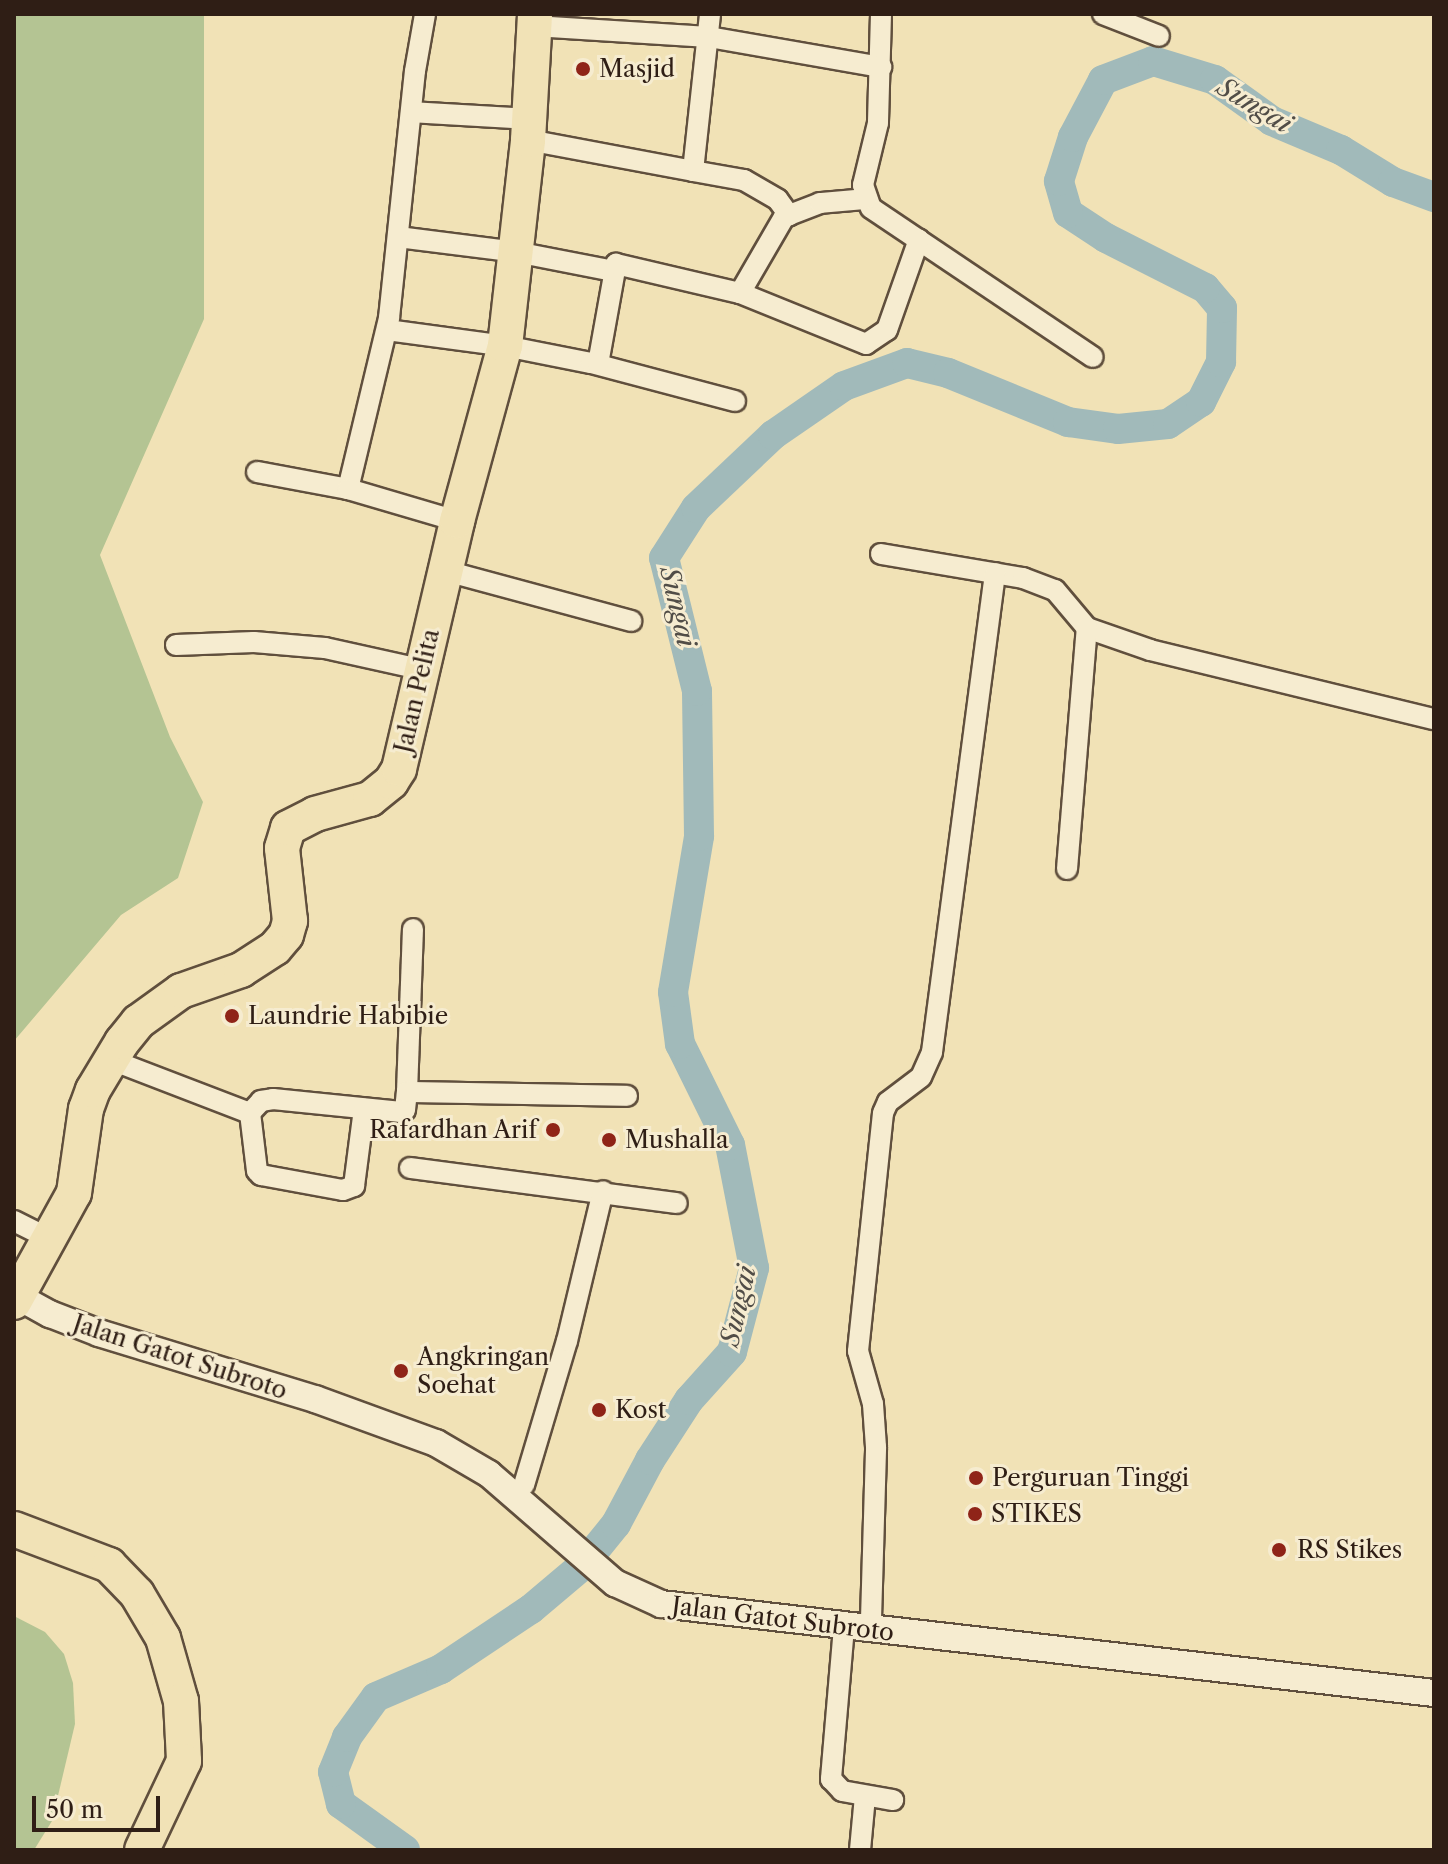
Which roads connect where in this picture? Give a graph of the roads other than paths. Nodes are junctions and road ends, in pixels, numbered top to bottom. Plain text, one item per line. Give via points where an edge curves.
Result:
1 (425, 14) edge
2 (710, 14) edge
3 (881, 14) edge
4 (1103, 14) edge
5 (535, 20) edge
6 (1159, 36) dead end
7 (709, 37) junction
8 (881, 67) junction
9 (411, 112) junction
10 (528, 130) junction
11 (693, 171) junction
12 (866, 199) junction
13 (789, 215) junction
14 (398, 237) junction
15 (919, 239) junction
16 (516, 252) junction
17 (614, 271) junction
18 (740, 293) junction
19 (387, 330) junction
20 (505, 346) junction
21 (1093, 357) dead end
22 (598, 364) junction
23 (735, 401) dead end
24 (257, 472) dead end
25 (348, 489) junction
26 (457, 521) junction
27 (881, 554) dead end
28 (446, 571) junction
29 (995, 573) junction
30 (631, 621) dead end
31 (1087, 628) junction
32 (176, 645) dead end
33 (420, 669) junction
34 (1434, 719) edge
35 (1067, 869) dead end
36 (413, 929) dead end
37 (109, 1059) junction
38 (407, 1092) junction
39 (627, 1096) dead end
40 (364, 1109) junction
41 (250, 1113) junction
42 (410, 1168) dead end
43 (603, 1191) junction
44 (677, 1203) dead end
45 (14, 1221) edge
46 (50, 1239) junction
47 (18, 1294) edge
48 (315, 1393) junction
49 (524, 1485) junction
50 (560, 1527) junction
51 (14, 1529) edge
52 (617, 1574) junction
53 (871, 1619) junction
54 (844, 1627) junction
55 (1434, 1681) edge
56 (1434, 1693) edge
57 (865, 1796) junction
58 (893, 1800) dead end
59 (142, 1850) edge
60 (860, 1850) edge

1 - 9 street
2 - 7 street
3 - 8 street
4 - 6 street
5 - 7 street
5 - 10 highway, Jalan Pelita
7 - 8 street
7 - 11 street
8 - 12 street via 878,123 863,185
9 - 10 street
9 - 14 street
10 - 11 street
10 - 16 highway, Jalan Pelita
11 - 13 street via 744,180 778,200
12 - 13 street via 820,203
12 - 15 street via 871,208
13 - 18 street
14 - 16 street
14 - 19 street
15 - 18 street via 887,330 866,344
15 - 21 street
16 - 17 street
16 - 20 highway, Jalan Pelita
17 - 18 street via 616,264
17 - 22 street
19 - 20 street
19 - 25 street
20 - 22 street
20 - 26 highway, Jalan Pelita
22 - 23 street
24 - 25 street
25 - 26 street
26 - 28 highway, Jalan Pelita
27 - 29 street
28 - 30 street
28 - 33 highway, Jalan Pelita
29 - 31 street via 1055,590
29 - 53 street via 932,1052 921,1077 888,1102 883,1113 858,1351 873,1404 876,1447
31 - 34 street via 1150,650
31 - 35 street
32 - 33 street via 254,642 325,648
33 - 37 highway, Jalan Pelita via 399,769 391,782 370,799 301,820 283,837 291,908 286,935 241,970 181,991 154,1009
36 - 38 street
37 - 41 street
37 - 46 highway, Jalan Pelita via 86,1109 74,1193
38 - 39 street
38 - 40 street via 401,1112
40 - 41 street via 273,1099 261,1101
40 - 41 street via 354,1186 343,1190 261,1175
42 - 43 street
43 - 44 street
43 - 49 street via 567,1341
45 - 46 street
46 - 47 highway, Jalan Pelita
47 - 48 street, Jalan Gatot Subroto via 50,1314 99,1333
48 - 49 street, Jalan Gatot Subroto via 427,1421 465,1441
48 - 50 street, Jalan Gatot Subroto via 465,1458
49 - 50 street, Jalan Gatot Subroto
50 - 52 street, Jalan Gatot Subroto
51 - 59 highway via 109,1565 137,1594 163,1638 181,1701 184,1761
52 - 53 street, Jalan Gatot Subroto via 675,1593 735,1604
52 - 54 street, Jalan Gatot Subroto via 648,1600 680,1608
53 - 55 street, Jalan Gatot Subroto
54 - 56 street, Jalan Gatot Subroto
54 - 57 street via 831,1779 842,1791
57 - 58 street
57 - 60 street

